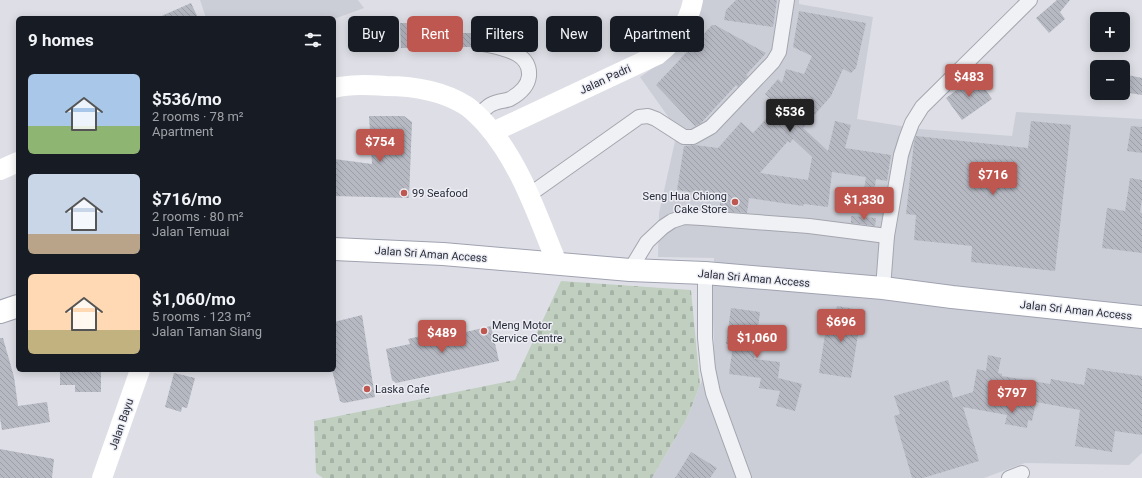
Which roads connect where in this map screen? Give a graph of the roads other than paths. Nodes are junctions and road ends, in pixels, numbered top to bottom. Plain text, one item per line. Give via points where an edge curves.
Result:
1 (693, 0) edge
2 (787, 0) edge
3 (1030, 0) edge
4 (514, 52) edge
5 (336, 88) edge
6 (478, 116) junction
7 (493, 132) junction
8 (16, 163) edge
9 (0, 170) edge
10 (529, 195) junction
11 (887, 236) junction
12 (336, 249) edge
13 (557, 263) junction
14 (630, 270) junction
15 (706, 273) junction
16 (882, 288) junction
17 (16, 307) edge
18 (0, 312) edge
19 (1142, 317) edge
20 (139, 372) edge
21 (1022, 473) dead end
22 (102, 478) edge
23 (744, 478) edge
24 (1009, 478) edge

1 - 7 street, Jalan Padri via 682,28 668,47 657,55
2 - 10 street via 779,52 774,62 711,127 693,137 684,137 656,119 648,116 639,117
3 - 11 street via 922,108 912,123 901,155
4 - 6 street via 522,57 529,69 529,79 524,88 509,99 492,104
5 - 6 street via 368,85 410,87 453,98
6 - 7 street
7 - 10 street
8 - 9 street
10 - 13 street
11 - 14 street via 809,226 684,218 672,221 647,242
11 - 16 street
12 - 13 main road, Jalan Sri Aman Access
13 - 14 main road, Jalan Sri Aman Access
14 - 15 main road, Jalan Sri Aman Access
15 - 16 main road, Jalan Sri Aman Access
15 - 23 street via 708,369 713,393
16 - 19 main road, Jalan Sri Aman Access
17 - 18 main road
20 - 22 street, Jalan Bayu
21 - 24 street

